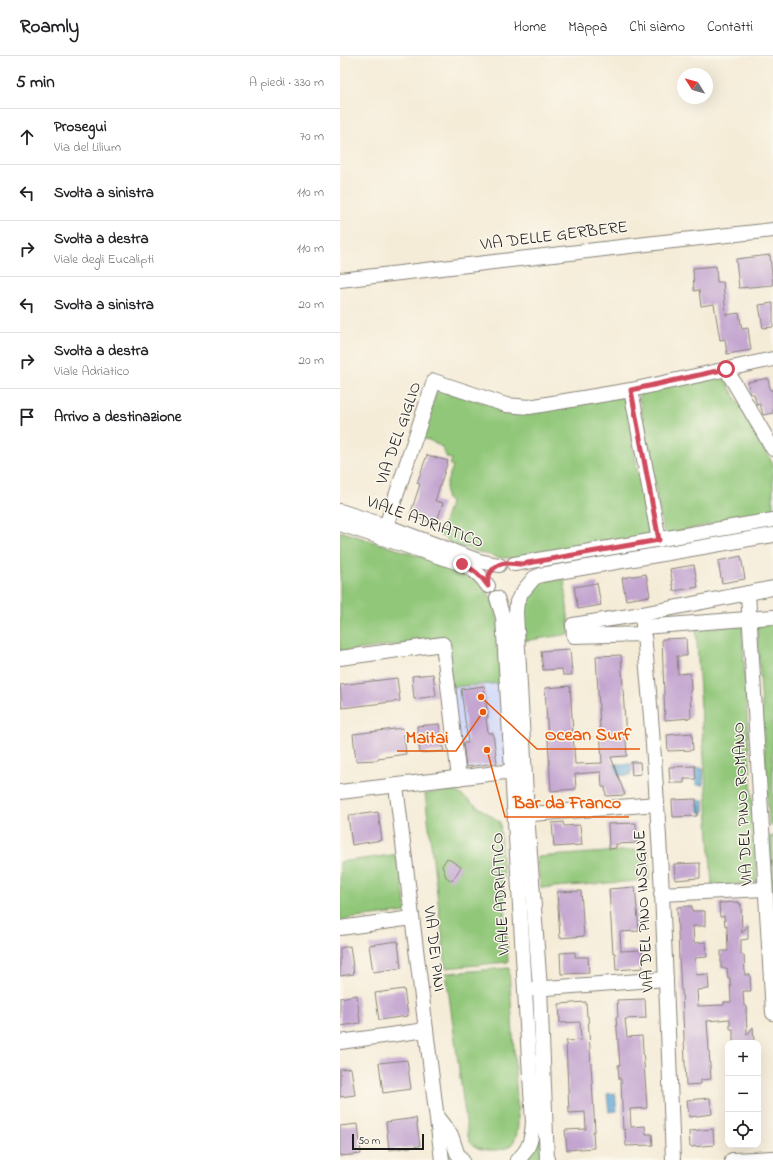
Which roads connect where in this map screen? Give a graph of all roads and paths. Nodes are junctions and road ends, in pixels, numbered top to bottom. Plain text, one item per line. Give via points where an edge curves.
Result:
1 (773, 230) edge
2 (340, 280) edge
3 (773, 359) edge
4 (726, 369) junction
5 (631, 390) junction
6 (773, 449) edge
7 (340, 511) edge
8 (773, 520) edge
9 (340, 524) edge
10 (386, 526) junction
11 (773, 535) edge
12 (659, 540) junction
13 (514, 564) junction
14 (499, 565) junction
15 (488, 586) junction
16 (773, 588) edge
17 (522, 593) junction
18 (748, 593) junction
19 (497, 598) junction
20 (773, 617) edge
21 (617, 618) junction
22 (750, 619) junction
23 (643, 625) junction
24 (619, 635) junction
25 (340, 658) edge
26 (512, 771) junction
27 (459, 778) junction
28 (396, 786) junction
29 (340, 792) edge
30 (657, 804) junction
31 (521, 815) junction
32 (768, 832) edge
33 (765, 889) junction
34 (661, 894) junction
35 (412, 918) junction
36 (340, 928) edge
37 (666, 979) junction
38 (540, 988) junction
39 (524, 990) junction
40 (773, 1013) edge
41 (426, 1030) junction
42 (340, 1042) edge
43 (437, 1117) junction
44 (773, 1158) edge
45 (442, 1160) edge
46 (462, 1160) edge
47 (517, 1160) edge
48 (547, 1160) edge
49 (673, 1160) edge
50 (732, 1160) edge

1 - 2 street, VIA DELLE GERBERE
3 - 4 street
4 - 5 street
4 - 6 street
5 - 10 street, VIA DEL GIGLIO via 529,407 506,405 434,380
5 - 12 street
7 - 10 street, VIALE ADRIATICO
8 - 12 street
9 - 15 street, VIALE ADRIATICO via 462,564 480,574
10 - 14 street, VIALE ADRIATICO via 479,561
11 - 17 street via 541,575 534,578
12 - 13 street
13 - 14 street
13 - 17 street via 526,578
14 - 15 street via 488,576
15 - 19 street
16 - 18 street
17 - 19 street via 509,601
17 - 31 street, VIALE ADRIATICO via 517,602 516,612
18 - 22 street, VIA DEL PINO ROMANO
18 - 23 street
19 - 26 street, VIALE ADRIATICO via 503,617
20 - 22 street
21 - 23 street
21 - 24 street
21 - 24 street via 573,625 574,636
22 - 23 street
22 - 32 street, VIA DEL PINO ROMANO
23 - 24 street
23 - 30 street, VIA DEL PINO INSIGNE
25 - 27 street via 443,644
26 - 27 street
26 - 31 street, VIALE ADRIATICO
27 - 28 street
28 - 29 street
28 - 35 street, VIA DEI PINI
30 - 31 street
30 - 34 street, VIA DEL PINO INSIGNE
31 - 38 street, VIALE ADRIATICO
31 - 39 street, VIALE ADRIATICO
32 - 33 street, VIA DEL PINO ROMANO
33 - 34 street
33 - 40 street, VIA DEL PINO ROMANO
34 - 37 street, VIA DEL PINO INSIGNE
35 - 36 street
35 - 41 street, VIA DEI PINI
37 - 38 street
37 - 49 street, VIA DEL PINO INSIGNE
38 - 39 street
38 - 48 street, VIALE ADRIATICO
39 - 47 street, VIALE ADRIATICO via 533,1127 530,1144
41 - 42 street
41 - 43 street, VIA DEI PINI
43 - 45 street, VIA DEI PINI
43 - 46 street via 451,1135
44 - 50 street

